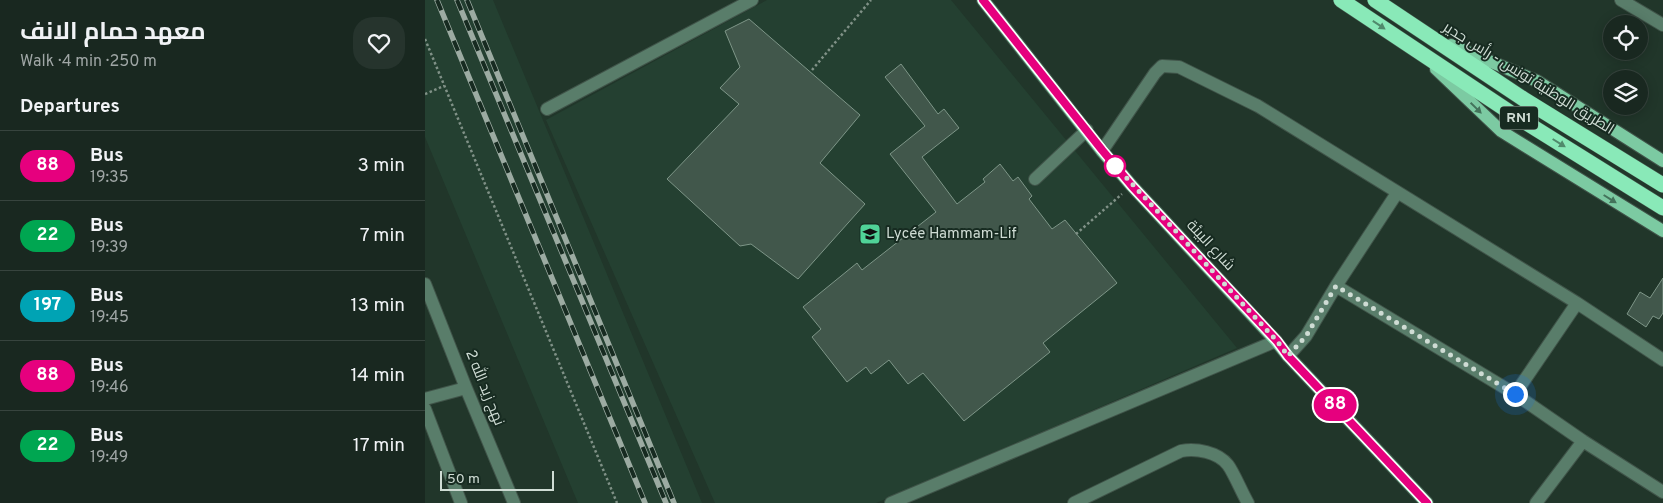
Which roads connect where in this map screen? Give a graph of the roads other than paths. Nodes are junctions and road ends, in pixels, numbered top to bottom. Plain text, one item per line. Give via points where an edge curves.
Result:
1 (752, 0) edge
2 (983, 0) edge
3 (1341, 0) edge
4 (1375, 0) edge
5 (1621, 0) edge
6 (1663, 26) edge
7 (1426, 35) junction
8 (1416, 50) junction
9 (547, 109) dead end
10 (1087, 130) junction
11 (1102, 150) junction
12 (1663, 161) edge
13 (1035, 179) dead end
14 (1663, 185) edge
15 (1397, 193) junction
16 (1663, 208) edge
17 (1663, 231) edge
18 (425, 284) edge
19 (1336, 286) junction
20 (1577, 303) junction
21 (1277, 341) junction
22 (1288, 356) junction
23 (1663, 360) edge
24 (466, 388) junction
25 (1515, 394) junction
26 (425, 399) edge
27 (425, 409) edge
28 (1583, 441) junction
29 (1663, 492) edge
30 (461, 503) edge
31 (515, 503) edge
32 (891, 503) edge
33 (1074, 503) edge
34 (1248, 503) edge
35 (1427, 503) edge
36 (1537, 503) edge

1 - 9 street
2 - 10 main road, شارع البيئة
3 -> 8 highway, RN1
4 - 7 highway, الطريق الوطنية تونس - رأس جدير / RN1
5 - 6 street
7 - 12 main road via 1537,81
7 - 14 highway, الطريق الوطنية تونس - رأس جدير / RN1
8 -> 16 highway, RN1
8 -> 17 main road via 1501,131
10 - 11 main road, شارع البيئة
10 - 13 street
11 - 15 street via 1155,73 1162,66 1179,67 1258,106
11 - 21 main road, شارع البيئة
15 - 19 street
15 - 20 street
18 - 24 street, نهج زيد الله 2
19 - 22 street via 1306,336
19 - 25 street
20 - 23 street
20 - 25 street
21 - 22 main road, شارع البيئة
21 - 32 street
22 - 35 main road, شارع البيئة
24 - 26 street
24 - 31 street, نهج زيد الله 2
25 - 28 street
27 - 30 street
28 - 29 street
28 - 36 street
33 - 34 street via 1191,449 1215,455 1228,464

